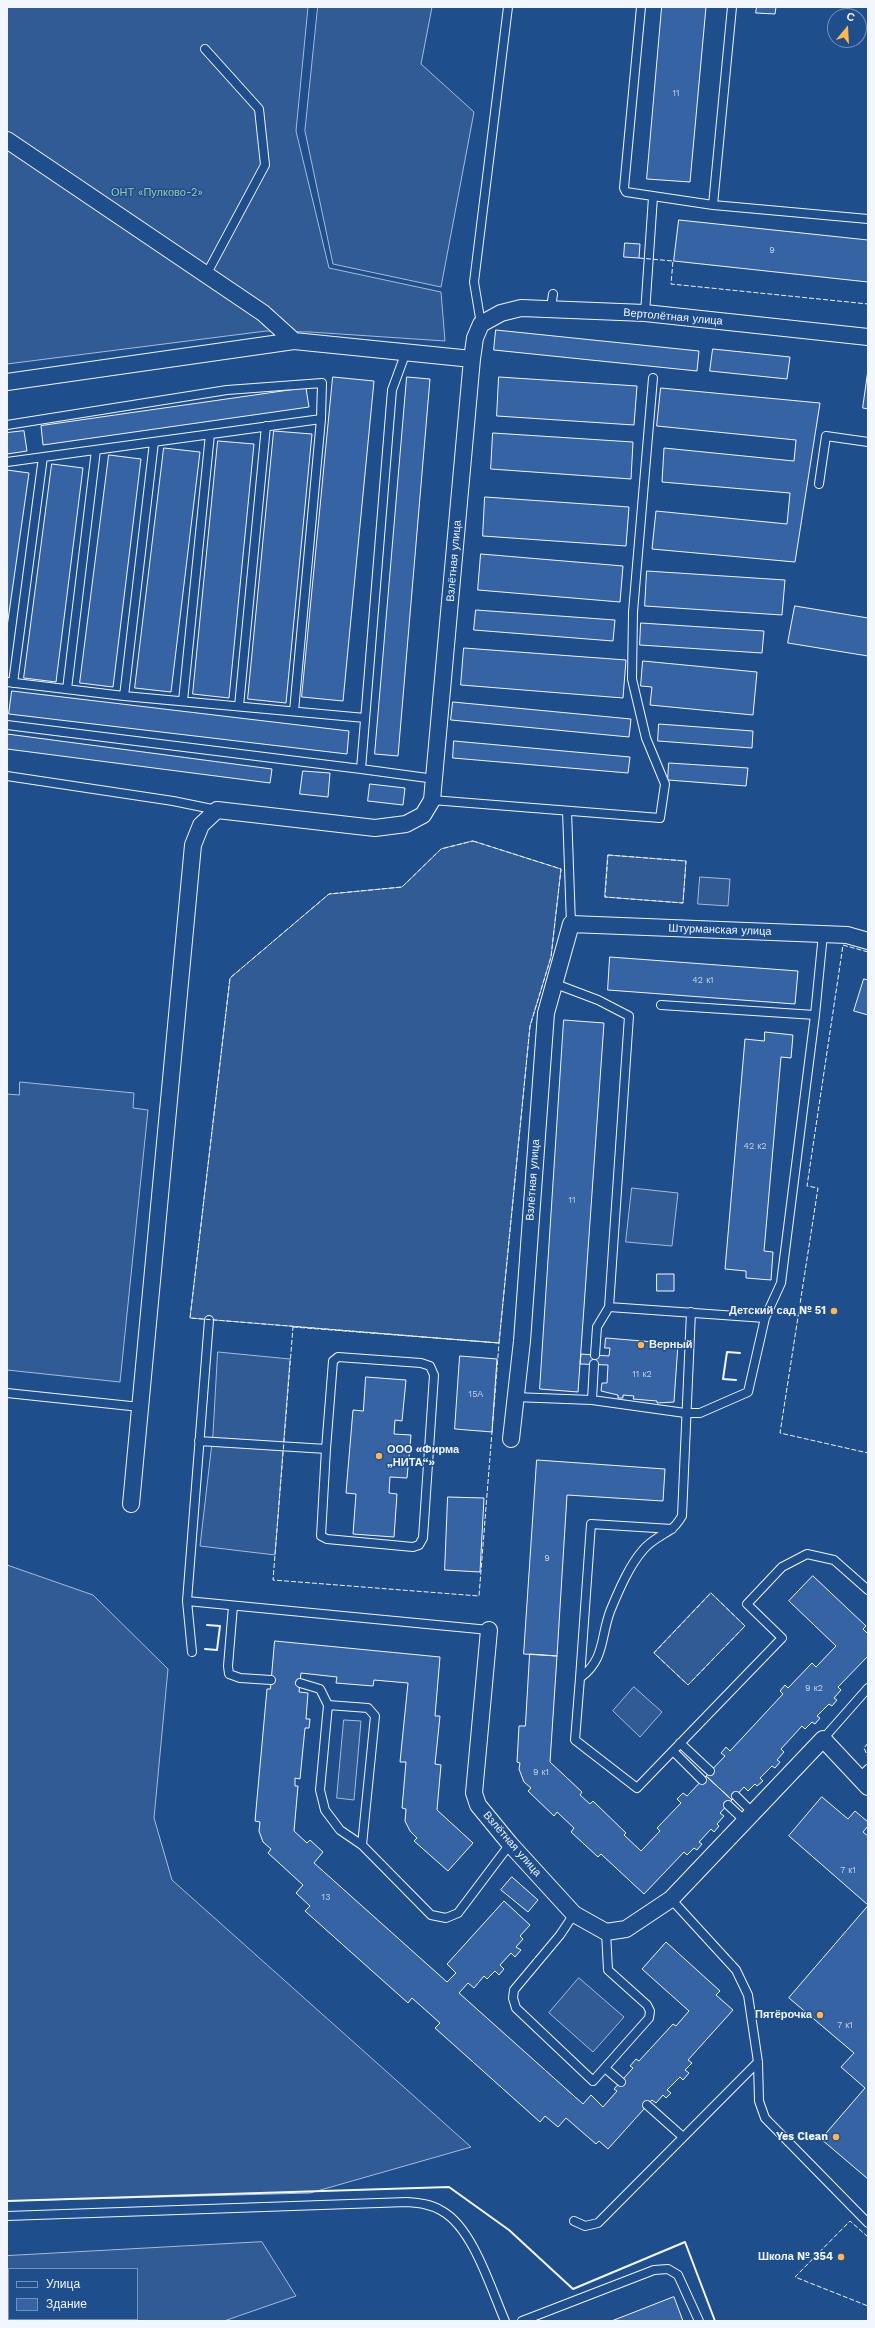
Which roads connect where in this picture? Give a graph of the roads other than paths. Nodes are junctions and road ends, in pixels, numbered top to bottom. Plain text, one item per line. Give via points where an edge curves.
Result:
1 (508, 7) edge
2 (641, 7) edge
3 (732, 7) edge
4 (205, 49) dead end
5 (7, 140) edge
6 (653, 196) junction
7 (713, 205) junction
8 (868, 219) edge
9 (206, 275) junction
10 (645, 313) junction
11 (481, 324) junction
12 (868, 337) edge
13 (294, 341) junction
14 (406, 352) junction
15 (472, 359) junction
16 (653, 378) dead end
17 (7, 382) edge
18 (321, 419) junction
19 (7, 425) edge
20 (266, 426) junction
21 (210, 434) junction
22 (154, 442) junction
23 (868, 442) edge
24 (96, 450) junction
25 (43, 457) junction
26 (7, 462) edge
27 (820, 484) dead end
28 (10, 682) edge
29 (67, 689) junction
30 (124, 696) junction
31 (183, 701) junction
32 (239, 706) junction
33 (294, 711) junction
34 (365, 718) junction
35 (7, 725) edge
36 (361, 769) junction
37 (7, 776) edge
38 (435, 779) junction
39 (432, 800) junction
40 (217, 810) junction
41 (566, 811) junction
42 (571, 924) junction
43 (823, 934) junction
44 (868, 941) edge
45 (553, 983) junction
46 (661, 1005) dead end
47 (815, 1015) junction
48 (609, 1307) junction
49 (691, 1312) junction
50 (765, 1318) junction
51 (209, 1320) dead end
52 (595, 1355) dead end
53 (594, 1364) dead end
54 (7, 1393) edge
55 (514, 1397) junction
56 (592, 1400) junction
57 (140, 1407) junction
58 (685, 1413) junction
59 (511, 1439) dead end
60 (199, 1442) junction
61 (326, 1449) junction
62 (131, 1504) dead end
63 (672, 1529) junction
64 (868, 1590) edge
65 (187, 1601) junction
66 (233, 1606) junction
67 (488, 1630) joint
68 (192, 1652) dead end
69 (580, 1678) junction
70 (271, 1680) dead end
71 (300, 1683) dead end
72 (868, 1688) edge
73 (328, 1705) junction
74 (823, 1739) junction
75 (680, 1743) junction
76 (673, 1751) junction
77 (710, 1771) dead end
78 (865, 1778) edge
79 (702, 1780) dead end
80 (736, 1796) dead end
81 (728, 1805) dead end
82 (748, 1816) junction
83 (510, 1844) junction
84 (362, 1845) junction
85 (671, 1899) junction
86 (574, 1914) junction
87 (606, 1932) junction
88 (758, 2062) junction
89 (605, 2068) junction
90 (621, 2082) dead end
91 (647, 2105) dead end
92 (683, 2137) junction
93 (7, 2216) edge
94 (574, 2221) dead end
95 (868, 2223) edge
96 (505, 2321) edge
97 (522, 2321) edge
98 (699, 2321) edge

1 - 11 lane via 474,282
2 - 6 lane via 624,188 630,194
3 - 7 lane
4 - 9 lane via 259,109 265,166
5 - 9 street
6 - 7 lane
6 - 10 lane
7 - 8 lane
9 - 13 street via 263,313
10 - 11 street, Вертолётная улица via 552,301 500,313
10 - 12 street, Вертолётная улица
11 - 15 street, Взлётная улица via 475,338
13 - 14 street
13 - 17 street
14 - 15 street
14 - 34 lane via 392,390
15 - 38 street, Взлётная улица
16 - 41 lane via 633,612 632,679 646,738 665,784 660,818
18 - 19 lane via 322,383 227,390
18 - 20 lane
18 - 33 lane
20 - 21 lane
20 - 32 lane
21 - 22 lane
21 - 31 lane
22 - 24 lane
22 - 30 lane
23 - 27 lane via 826,436
24 - 25 lane
24 - 29 lane
25 - 26 lane
25 - 28 lane
28 - 29 lane
29 - 30 lane
30 - 31 lane
31 - 32 lane
32 - 33 lane
33 - 34 lane
34 - 36 lane
35 - 36 lane
36 - 38 lane
37 - 40 lane
38 - 39 street, Взлётная улица
39 - 40 street via 423,815 406,824 375,828
39 - 41 lane
40 - 57 street via 201,825 193,845
41 - 42 lane
42 - 43 street, Штурманская улица
42 - 45 street, Взлётная улица
43 - 44 street, Штурманская улица via 847,935
43 - 47 lane
45 - 48 lane via 598,1000 629,1016
45 - 55 street, Взлётная улица via 546,1013 522,1341
46 - 47 lane
47 - 50 lane via 780,1283
48 - 49 lane
48 - 52 lane via 597,1327
49 - 50 lane
49 - 58 lane
50 - 58 lane via 748,1392 700,1413
51 - 60 lane
53 - 56 lane
54 - 57 lane
55 - 56 lane
55 - 59 street, Взлётная улица
56 - 58 lane
57 - 62 street
58 - 63 lane via 682,1516
60 - 61 lane
60 - 65 lane
61 - 61 lane via 321,1536 327,1539 413,1547 419,1545 423,1538 434,1375 430,1366 420,1363 338,1357 333,1361
63 - 69 lane via 654,1539 643,1550 610,1610 601,1651 590,1670
63 - 69 lane via 591,1524
64 - 75 lane via 834,1560 806,1554 782,1567 746,1604 782,1638
65 - 66 lane
65 - 68 lane
66 - 67 lane
66 - 70 lane via 229,1674 240,1678
67 - 83 street, Взлётная улица via 474,1793 478,1805
69 - 76 lane via 575,1740 637,1788
71 - 73 lane via 320,1689
72 - 74 lane
73 - 84 lane via 320,1790 325,1810 340,1830
73 - 84 lane via 368,1708 375,1716
74 - 78 street
74 - 82 street
75 - 76 lane
75 - 77 lane
76 - 79 lane
80 - 82 lane
81 - 82 lane
82 - 85 street
83 - 84 lane via 458,1913 446,1918 431,1914
83 - 86 street, Взлётная улица
85 - 87 street via 626,1929
85 - 88 lane via 736,1970 748,1995
86 - 87 street, Взлётная улица
86 - 89 lane via 560,1935 514,1990 513,1998 516,2008 593,2081
87 - 89 lane via 608,1970 647,2005 650,2011 649,2018
88 - 92 lane
88 - 95 lane via 759,2101 765,2118
89 - 90 lane
91 - 92 lane
92 - 94 lane via 598,2223 585,2226
93 - 96 lane via 407,2202 427,2204 443,2211 457,2222 468,2237
97 - 98 lane via 654,2270 668,2269 678,2275

